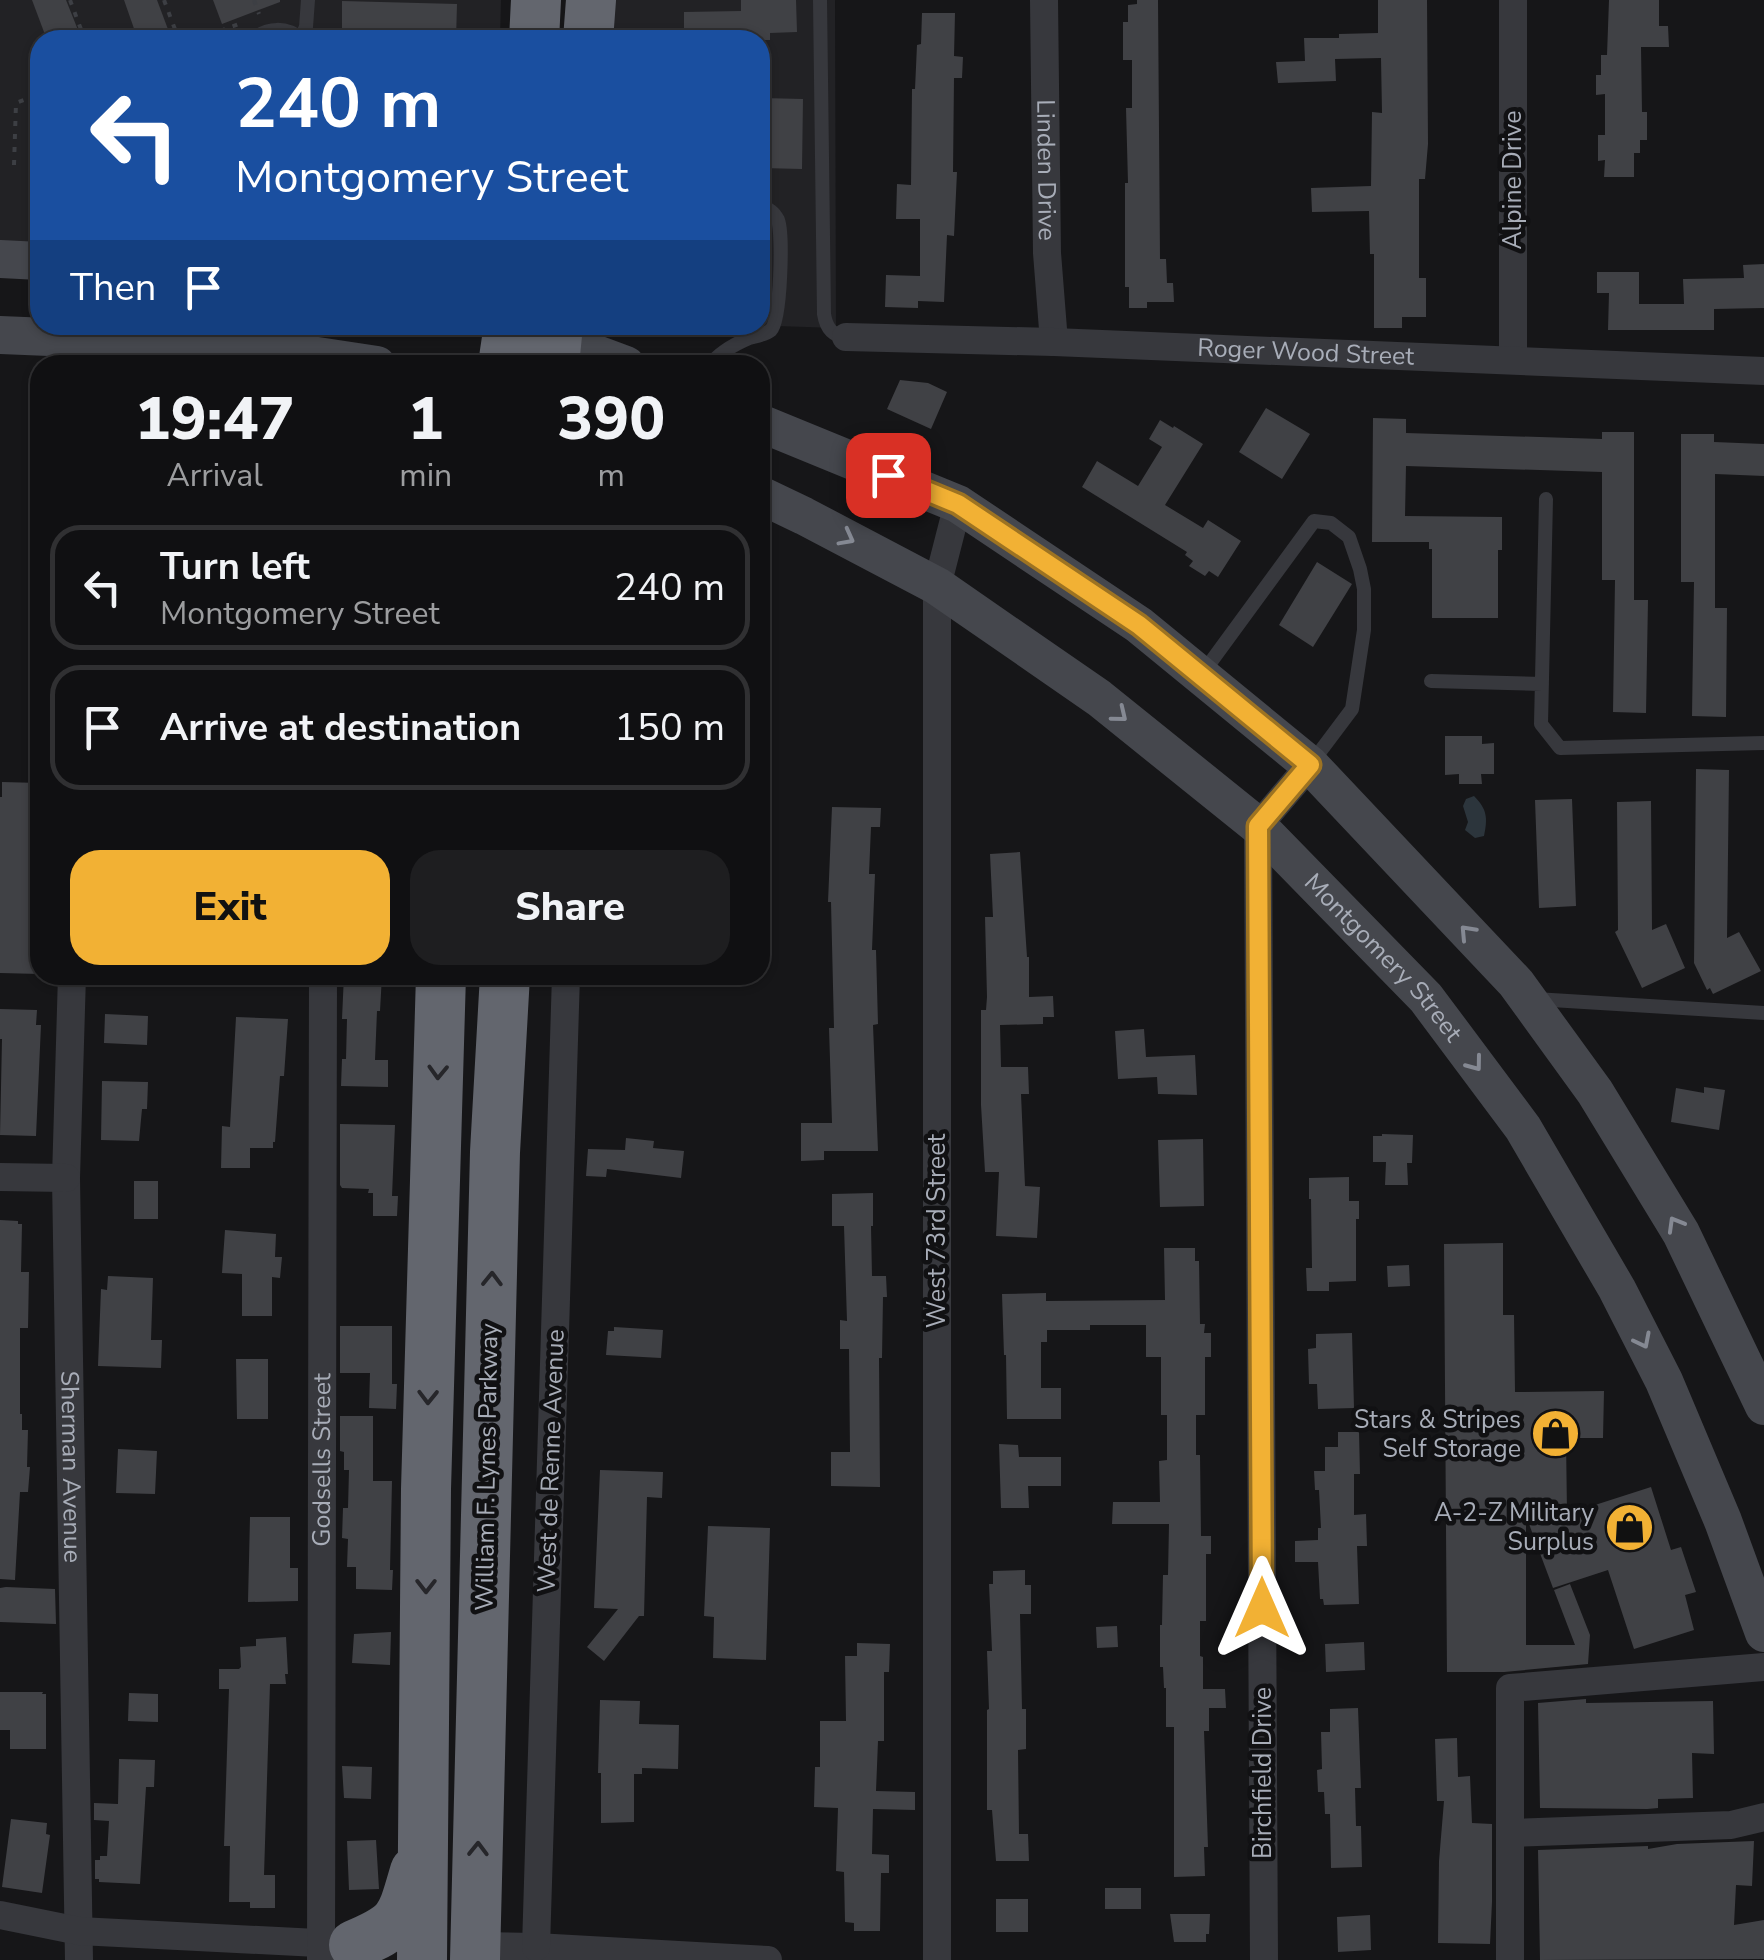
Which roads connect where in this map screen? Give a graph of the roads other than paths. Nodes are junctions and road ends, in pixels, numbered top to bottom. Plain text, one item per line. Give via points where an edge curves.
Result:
1 (308, 0) edge
2 (536, 0) edge
3 (590, 0) edge
4 (820, 0) edge
5 (1044, 0) edge
6 (1512, 0) edge
7 (305, 30) edge
8 (534, 30) edge
9 (588, 30) edge
10 (770, 210) edge
11 (1, 258) edge
12 (30, 260) edge
13 (770, 331) edge
14 (0, 335) edge
15 (760, 335) edge
16 (538, 336) edge
17 (846, 336) joint
18 (1054, 342) junction
19 (255, 355) edge
20 (514, 355) edge
21 (596, 355) edge
22 (719, 355) edge
23 (1513, 360) junction
24 (1764, 371) edge
25 (770, 426) edge
26 (1546, 499) dead end
27 (770, 500) edge
28 (958, 504) junction
29 (937, 586) junction
30 (1201, 676) junction
31 (1431, 680) dead end
32 (1542, 684) junction
33 (1764, 743) edge
34 (1310, 765) junction
35 (1258, 826) junction
36 (72, 985) edge
37 (323, 985) edge
38 (441, 985) edge
39 (504, 985) edge
40 (566, 985) edge
41 (1527, 998) junction
42 (1764, 1013) edge
43 (0, 1177) edge
44 (66, 1178) junction
45 (1764, 1406) edge
46 (1764, 1633) edge
47 (1764, 1668) edge
48 (1764, 1817) edge
49 (1510, 1833) junction
50 (424, 1842) junction
51 (0, 1916) edge
52 (79, 1931) junction
53 (536, 1947) junction
54 (348, 1952) edge
55 (475, 1953) edge
56 (79, 1960) edge
57 (422, 1960) edge
58 (768, 1960) edge
59 (937, 1960) edge
60 (1264, 1960) edge
61 (1510, 1960) edge

1 - 7 lane
2 - 8 highway
3 - 9 highway
4 - 17 lane via 824,314 830,330
5 - 18 street, Linden Drive
6 - 23 street, Alpine Drive
10 - 13 lane via 780,230 779,306
11 - 12 street
14 - 19 street
15 - 22 lane
16 - 20 highway
16 - 21 street
17 - 18 street, Roger Wood Street
18 - 23 street, Roger Wood Street
23 - 24 street, Roger Wood Street
25 - 28 street
26 - 32 lane
27 -> 29 street, Montgomery Street
28 - 29 street, West 73rd Street
28 - 30 street via 1139,625
29 -> 35 street, Montgomery Street via 1099,698
29 - 59 street, West 73rd Street
30 - 34 street
30 - 34 lane via 1314,521 1349,537 1364,589 1352,708
31 - 32 lane
32 - 33 lane via 1542,724 1560,748
34 - 35 street
41 -> 34 street
35 -> 46 street, Montgomery Street via 1426,998 1523,1128 1664,1381
35 - 60 street, Birchfield Drive
36 - 44 street, Sherman Avenue
37 - 54 street, Godsells Street
38 -> 50 highway
55 -> 39 highway, William F. Lynes Parkway
40 - 53 street, West de Renne Avenue
41 - 42 lane
45 -> 41 street via 1681,1233 1595,1092
43 - 44 street
44 - 52 street, Sherman Avenue
47 - 49 street via 1510,1688
48 - 49 street via 1730,1825
49 - 61 street
50 - 54 highway via 400,1917
50 - 57 highway
51 - 52 street
52 - 54 street
52 - 56 street, Sherman Avenue
53 - 55 street
53 - 58 street

